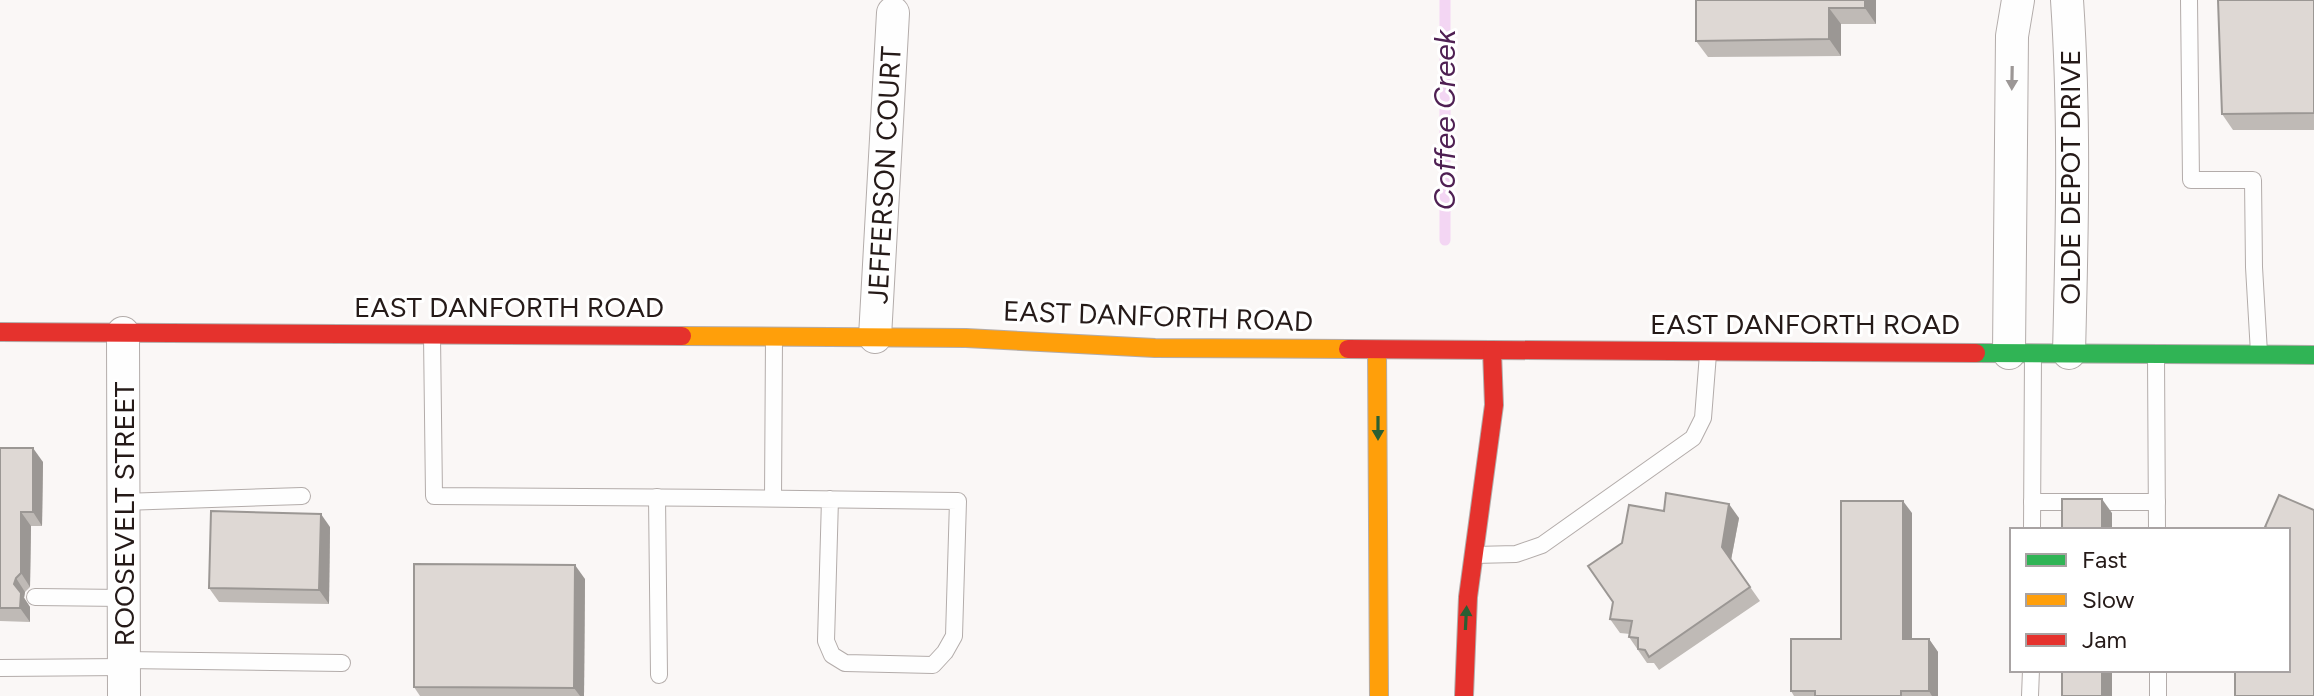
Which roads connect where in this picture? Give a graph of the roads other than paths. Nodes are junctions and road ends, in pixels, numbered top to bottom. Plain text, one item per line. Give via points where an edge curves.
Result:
1 (2018, 0) edge
2 (2067, 0) edge
3 (2189, 0) edge
4 (893, 13) dead end
5 (0, 332) edge
6 (123, 333) junction
7 (432, 335) junction
8 (774, 337) junction
9 (875, 337) junction
10 (1377, 350) junction
11 (1492, 351) junction
12 (1708, 352) junction
13 (2021, 353) junction
14 (2069, 353) junction
15 (2156, 355) junction
16 (2259, 355) junction
17 (2314, 355) edge
18 (302, 496) dead end
19 (657, 497) junction
20 (773, 498) junction
21 (830, 499) junction
22 (123, 502) junction
23 (2032, 502) junction
24 (2157, 502) junction
25 (2032, 528) edge
26 (2157, 528) edge
27 (1473, 555) junction
28 (35, 597) dead end
29 (123, 598) junction
30 (342, 663) dead end
31 (0, 668) edge
32 (2031, 672) edge
33 (2158, 672) edge
34 (124, 674) edge
35 (659, 675) dead end
36 (1379, 696) edge
37 (1464, 696) edge
38 (2030, 696) edge
39 (2158, 696) edge

1 -> 13 street, OLDE DEPOT DRIVE via 2012,36
2 - 14 street, OLDE DEPOT DRIVE
3 - 16 lane via 2191,180 2253,180
4 - 9 street, JEFFERSON COURT
5 - 6 main road, EAST DANFORTH ROAD
6 - 7 main road, EAST DANFORTH ROAD
6 - 22 street, ROOSEVELT STREET
7 - 8 main road, EAST DANFORTH ROAD
7 - 19 lane via 434,496
8 - 9 main road, EAST DANFORTH ROAD
8 - 20 lane
9 - 10 main road, EAST DANFORTH ROAD
10 - 11 main road, EAST DANFORTH ROAD
10 -> 36 main road
11 - 12 main road, EAST DANFORTH ROAD
11 - 27 main road via 1494,405
12 - 13 main road, EAST DANFORTH ROAD
12 - 27 lane via 1703,418 1693,438 1542,545 1516,554
13 - 14 main road, EAST DANFORTH ROAD
13 - 23 lane
14 - 15 main road, EAST DANFORTH ROAD
15 - 16 main road, EAST DANFORTH ROAD
15 - 24 lane
16 - 17 main road, EAST DANFORTH ROAD
18 - 22 lane
19 - 20 lane
19 - 35 lane
20 - 21 lane
21 - 21 lane via 958,501 954,636 933,665 845,663 832,655 826,641
22 - 29 street, ROOSEVELT STREET
23 - 24 lane
23 - 25 lane
24 - 26 lane
37 -> 27 main road
28 - 29 lane
29 - 34 street, ROOSEVELT STREET
30 - 34 lane
31 - 34 lane
32 - 38 lane
33 - 39 lane

